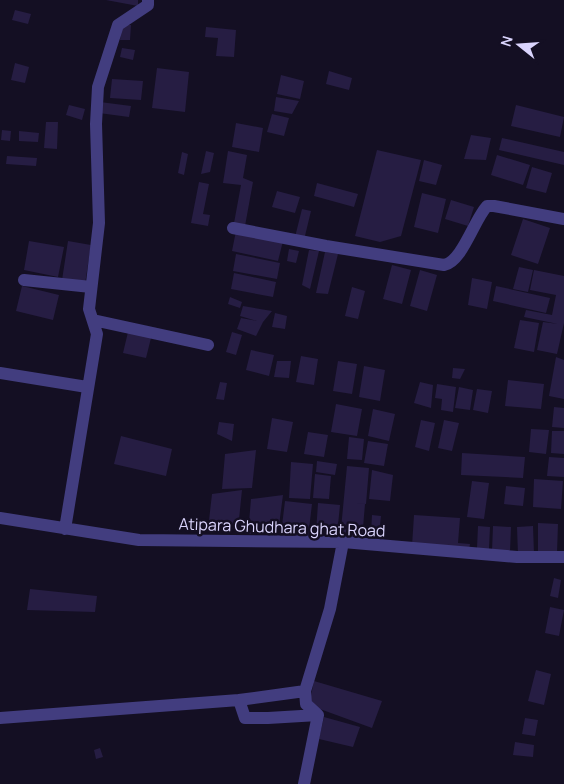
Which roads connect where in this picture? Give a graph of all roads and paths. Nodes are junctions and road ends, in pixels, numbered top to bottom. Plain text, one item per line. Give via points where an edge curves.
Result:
1 (148, 0) edge
2 (564, 219) edge
3 (233, 228) dead end
4 (24, 280) dead end
5 (90, 287) junction
6 (92, 320) junction
7 (208, 345) dead end
8 (0, 373) edge
9 (87, 387) junction
10 (0, 518) edge
11 (65, 529) junction
12 (343, 542) junction
13 (564, 557) edge
14 (305, 691) junction
15 (239, 700) junction
16 (318, 715) junction
17 (0, 718) edge
18 (304, 784) edge

1 - 5 street via 148,5 118,25 98,87 99,223
2 - 3 street via 487,206 455,257 444,265
4 - 5 street
5 - 6 street
6 - 7 street
6 - 9 street via 97,334
8 - 9 street
9 - 11 street
10 - 11 street, Atipara Ghudhara ghat Road
11 - 12 street, Atipara Ghudhara ghat Road via 139,540
12 - 13 street, Atipara Ghudhara ghat Road via 517,557
12 - 14 street via 330,609
14 - 15 street
14 - 16 street via 306,704
15 - 16 street via 245,718
15 - 17 street
16 - 18 street

